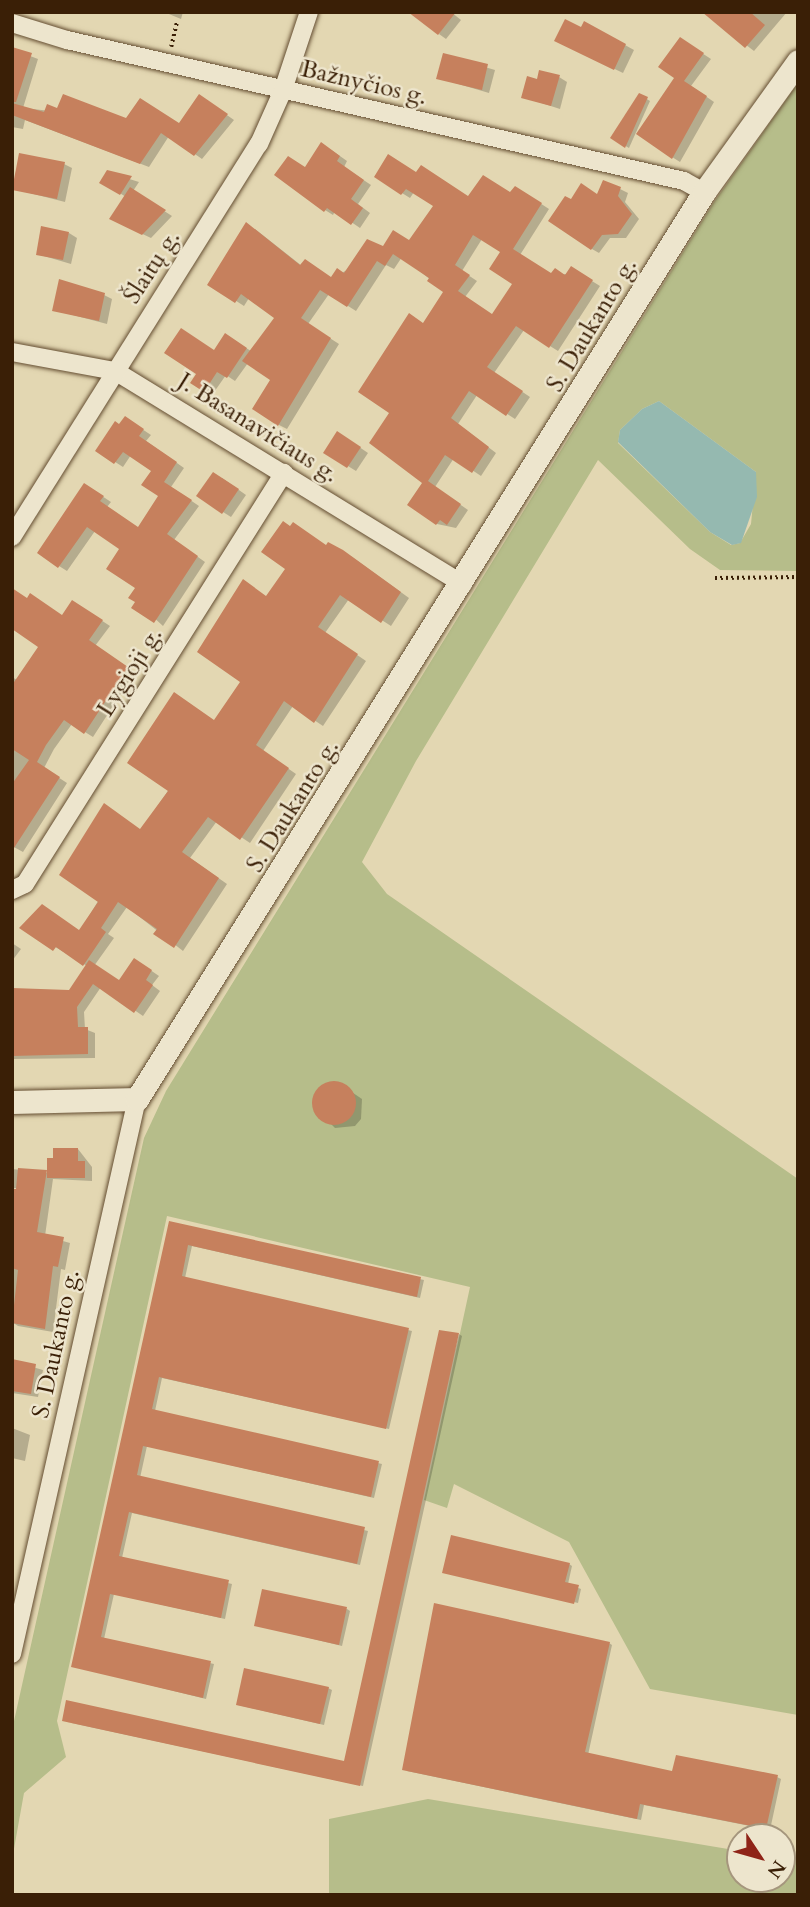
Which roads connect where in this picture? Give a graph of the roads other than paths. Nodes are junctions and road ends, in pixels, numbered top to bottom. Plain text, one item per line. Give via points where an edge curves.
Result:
1 (309, 12) edge
2 (12, 23) edge
3 (798, 61) edge
4 (284, 90) junction
5 (704, 192) junction
6 (12, 352) edge
7 (115, 371) junction
8 (284, 473) junction
9 (12, 537) edge
10 (463, 583) junction
11 (12, 890) edge
12 (137, 1099) junction
13 (12, 1102) edge
14 (14, 1642) edge

1 - 4 street, Šlaitų g.
2 - 4 street, Bažnyčios g.
3 - 5 street, S. Daukanto g.
4 - 5 street, Bažnyčios g. via 684,181
4 - 7 street, Šlaitų g. via 235,184
5 - 10 street, S. Daukanto g.
6 - 7 street, J. Basanavičiaus g.
7 - 8 street, J. Basanavičiaus g.
7 - 9 street, Šlaitų g.
8 - 10 street, J. Basanavičiaus g.
8 - 11 street, Lygioji g. via 26,884
10 - 12 street, S. Daukanto g.
12 - 13 street
12 - 14 street, S. Daukanto g.

